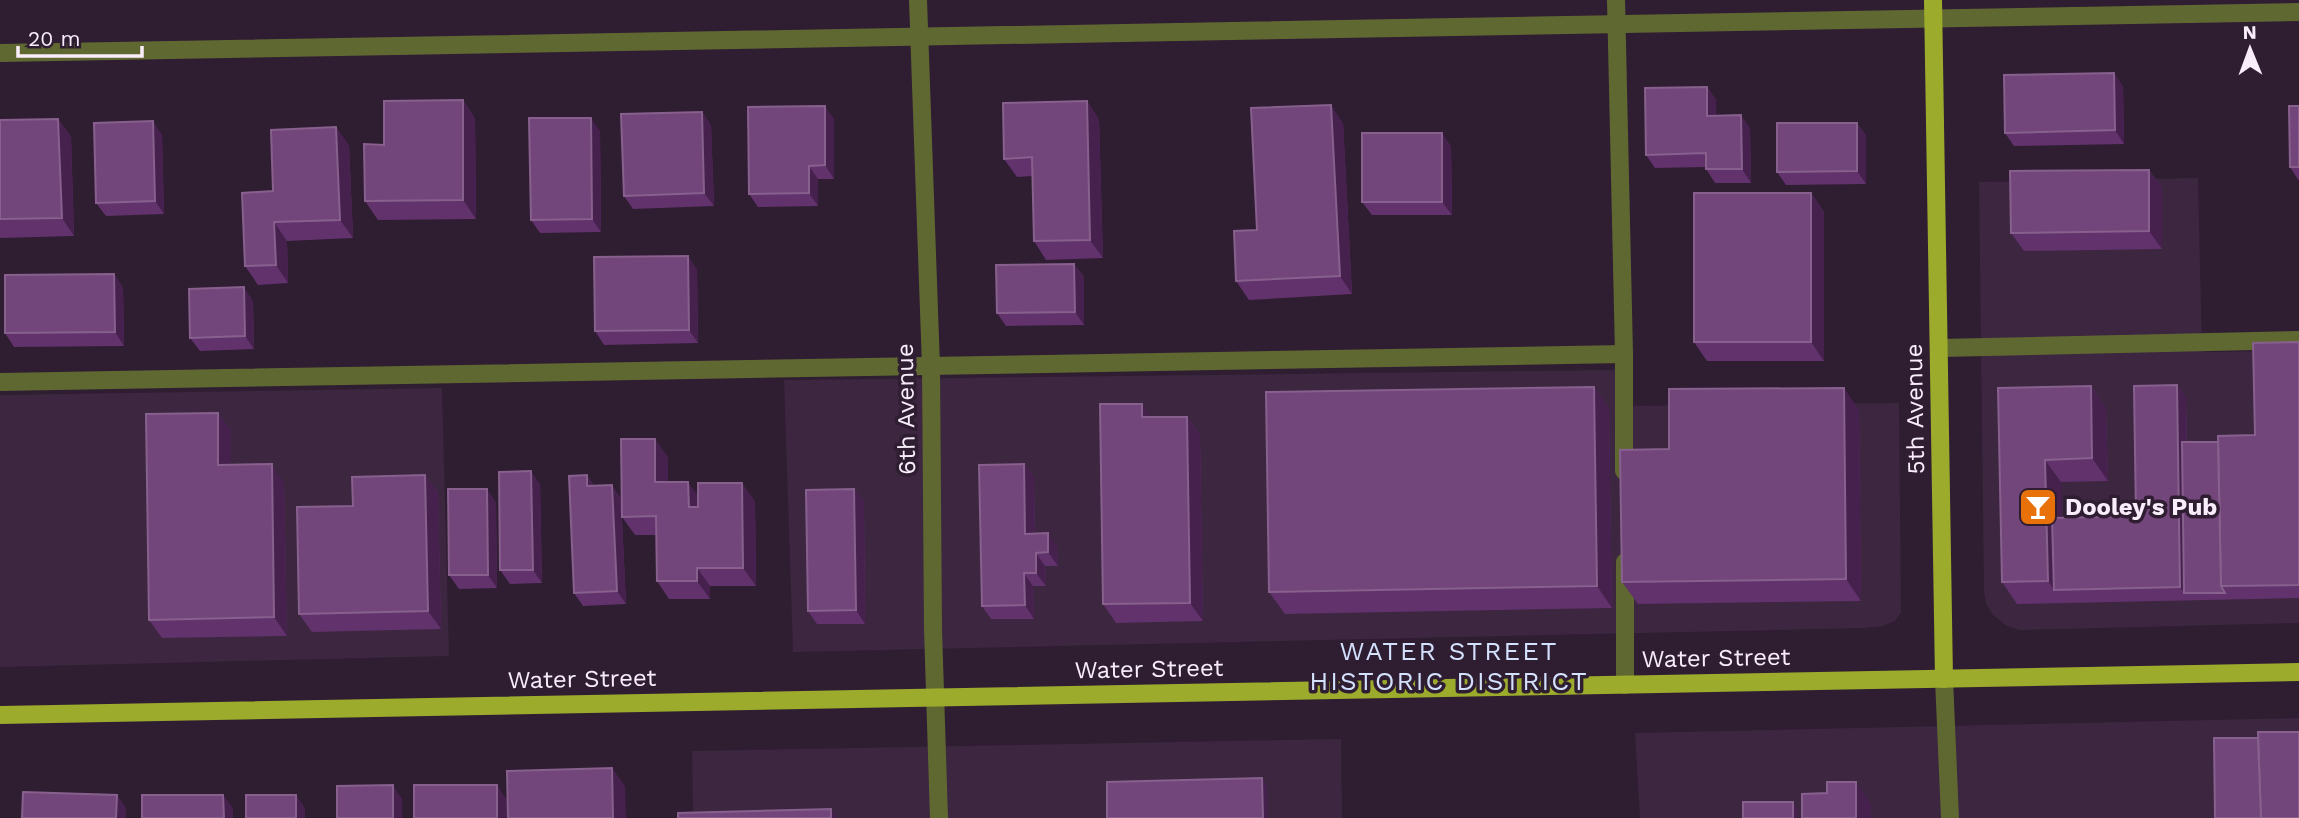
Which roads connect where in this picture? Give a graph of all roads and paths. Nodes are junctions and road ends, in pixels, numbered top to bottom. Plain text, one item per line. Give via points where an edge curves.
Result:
1 (918, 0) edge
2 (1616, 0) edge
3 (1933, 0) edge
4 (2299, 12) edge
5 (1934, 19) junction
6 (1617, 25) junction
7 (918, 36) junction
8 (0, 52) edge
9 (2299, 340) edge
10 (1939, 348) junction
11 (1624, 355) junction
12 (931, 367) junction
13 (0, 382) edge
14 (1625, 484) edge
15 (1625, 551) edge
16 (2299, 672) edge
17 (1944, 678) junction
18 (1625, 685) junction
19 (937, 698) junction
20 (0, 715) edge
21 (939, 818) edge
22 (1950, 818) edge

1 - 7 street, 6th Avenue
2 - 6 street
3 - 5 main road, 5th Avenue
4 - 5 street
5 - 6 street
5 - 10 main road, 5th Avenue
6 - 7 street
6 - 11 street
7 - 8 street
7 - 12 street, 6th Avenue
9 - 10 street
10 - 17 main road, 5th Avenue
11 - 12 street
11 - 14 street
12 - 13 street
12 - 19 street, 6th Avenue
15 - 18 street
16 - 17 main road, Water Street
17 - 18 main road, Water Street
17 - 22 street, 5th Avenue
18 - 19 main road, Water Street
19 - 20 main road, Water Street
19 - 21 street, 6th Avenue

